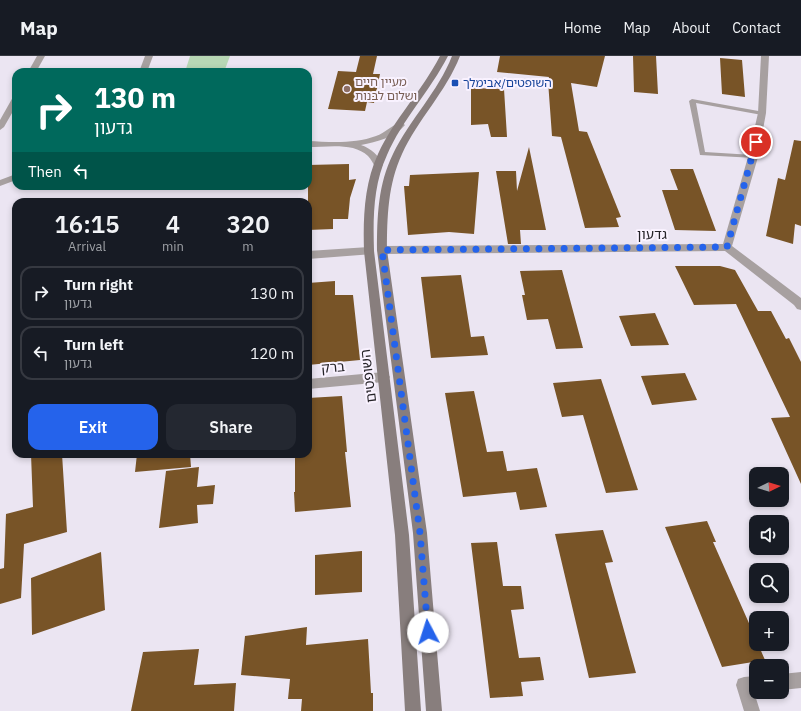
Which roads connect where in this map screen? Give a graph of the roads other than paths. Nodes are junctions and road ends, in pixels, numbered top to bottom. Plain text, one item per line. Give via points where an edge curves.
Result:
1 (41, 56) edge
2 (149, 56) edge
3 (444, 56) edge
4 (456, 56) edge
5 (765, 56) edge
6 (34, 68) edge
7 (144, 68) edge
8 (12, 106) edge
9 (762, 113) junction
10 (401, 125) junction
11 (0, 127) edge
12 (312, 144) edge
13 (344, 144) junction
14 (753, 157) junction
15 (378, 165) junction
16 (12, 179) edge
17 (0, 183) edge
18 (727, 247) junction
19 (382, 250) junction
20 (369, 251) junction
21 (312, 255) edge
22 (801, 306) edge
23 (384, 377) junction
24 (312, 384) edge
25 (801, 680) edge
26 (789, 681) edge
27 (749, 685) edge
28 (413, 711) edge
29 (434, 711) edge
30 (752, 711) edge

1 - 6 street
2 - 7 street
3 - 10 street, השופטים via 424,92
4 - 19 street via 437,94 417,121 393,164 385,190
5 - 9 street
8 - 11 street
9 - 14 street
9 - 14 lane via 692,101 702,154
10 - 13 street via 380,138
10 - 15 street, השופטים via 387,144
12 - 13 street
13 - 15 street via 370,152
14 - 18 street
15 - 20 street, השופטים via 368,222
16 - 17 street
18 - 19 street, גדעון
18 - 22 street
19 - 29 street via 420,533
20 - 21 street
20 - 23 street, השופטים
23 - 24 street, ברק
23 - 28 street, השופטים via 402,535
25 - 26 street
27 - 30 street via 744,685

